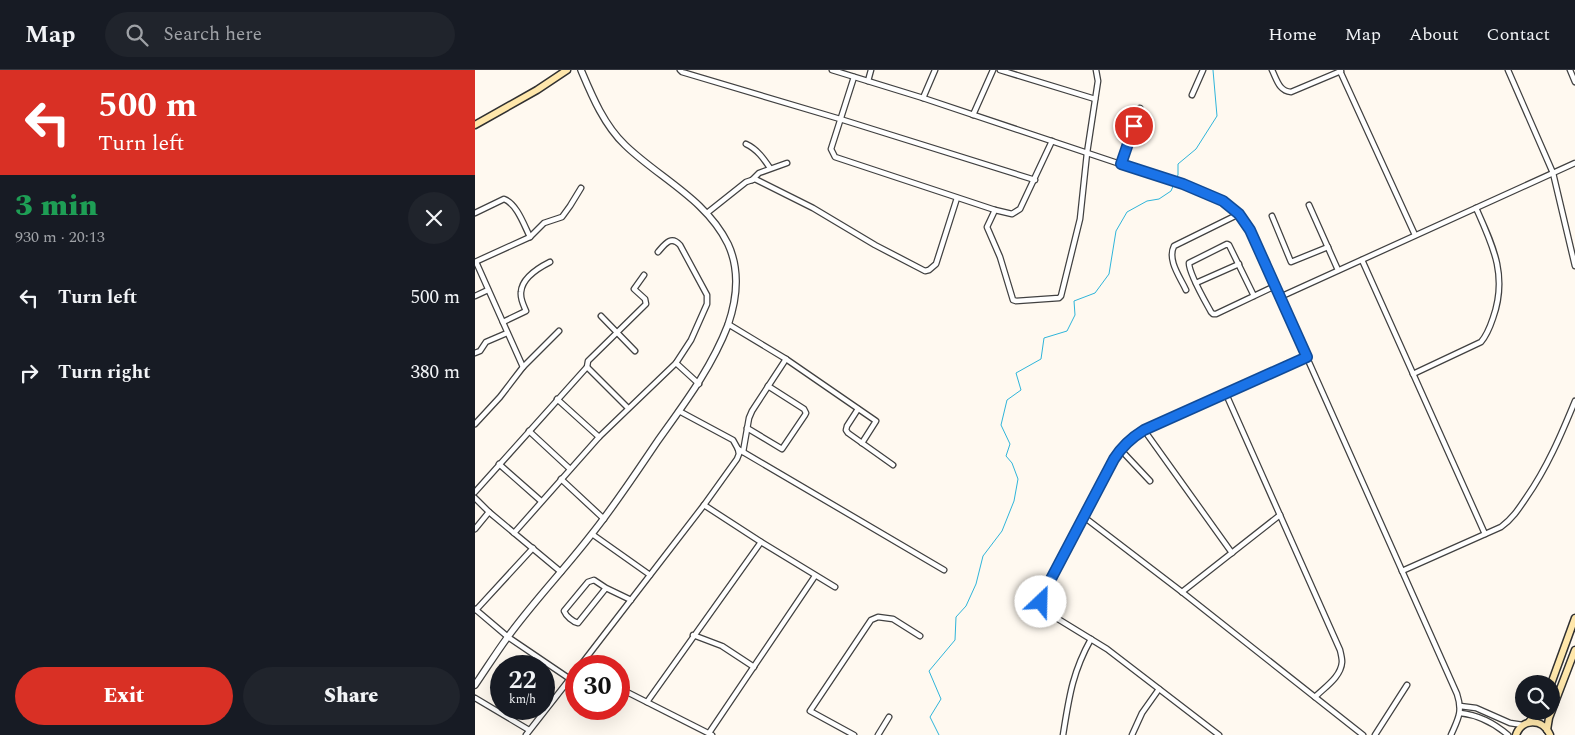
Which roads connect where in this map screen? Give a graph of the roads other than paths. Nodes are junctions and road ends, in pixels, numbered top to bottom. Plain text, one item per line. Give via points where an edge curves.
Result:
1 (567, 70) edge
2 (581, 70) edge
3 (680, 70) edge
4 (833, 70) edge
5 (871, 70) edge
6 (935, 70) edge
7 (993, 70) edge
8 (1000, 70) edge
9 (1096, 70) edge
10 (1203, 70) edge
11 (1273, 70) edge
12 (1508, 70) edge
13 (1570, 70) edge
14 (1341, 71) edge
15 (854, 76) junction
16 (868, 81) junction
17 (1575, 82) edge
18 (1192, 95) dead end
19 (923, 98) junction
20 (1095, 98) junction
21 (1140, 108) dead end
22 (973, 115) junction
23 (840, 119) junction
24 (475, 125) edge
25 (1052, 141) junction
26 (746, 144) dead end
27 (1087, 153) junction
28 (787, 163) dead end
29 (1575, 163) edge
30 (1121, 164) junction
31 (770, 168) junction
32 (1553, 172) junction
33 (752, 180) junction
34 (1035, 180) junction
35 (581, 188) dead end
36 (957, 198) junction
37 (1309, 205) dead end
38 (1475, 208) junction
39 (995, 210) junction
40 (475, 213) edge
41 (707, 213) junction
42 (1239, 214) junction
43 (1272, 216) dead end
44 (1415, 235) junction
45 (530, 238) junction
46 (1328, 247) junction
47 (658, 252) dead end
48 (1362, 260) junction
49 (475, 262) edge
50 (550, 262) dead end
51 (1239, 264) junction
52 (1575, 266) edge
53 (1338, 270) junction
54 (643, 275) dead end
55 (1196, 283) junction
56 (1275, 286) junction
57 (488, 290) junction
58 (1186, 290) dead end
59 (475, 296) edge
60 (1254, 296) junction
61 (1280, 297) junction
62 (601, 316) dead end
63 (503, 322) junction
64 (728, 324) junction
65 (559, 331) dead end
66 (507, 333) junction
67 (617, 333) junction
68 (635, 351) dead end
69 (475, 353) edge
70 (1307, 357) junction
71 (786, 359) junction
72 (676, 363) junction
73 (523, 367) junction
74 (587, 367) junction
75 (1413, 374) junction
76 (699, 384) junction
77 (768, 386) junction
78 (1226, 394) junction
79 (557, 399) junction
80 (1575, 401) edge
81 (628, 408) junction
82 (858, 409) junction
83 (679, 411) junction
84 (475, 424) edge
85 (747, 428) junction
86 (1144, 430) junction
87 (529, 431) junction
88 (599, 437) junction
89 (862, 443) junction
90 (738, 449) junction
91 (1120, 449) junction
92 (743, 452) junction
93 (499, 464) junction
94 (893, 464) dead end
95 (570, 469) junction
96 (561, 479) junction
97 (1150, 481) dead end
98 (475, 492) edge
99 (475, 498) edge
100 (541, 501) junction
101 (704, 505) junction
102 (489, 512) junction
103 (1280, 515) junction
104 (1084, 517) junction
105 (604, 518) junction
106 (475, 528) edge
107 (514, 533) junction
108 (592, 534) junction
109 (1485, 534) junction
110 (761, 542) junction
111 (533, 548) junction
112 (1232, 552) junction
113 (944, 570) dead end
114 (1402, 571) junction
115 (561, 572) junction
116 (650, 575) junction
117 (815, 576) junction
118 (835, 587) dead end
119 (606, 588) junction
120 (1182, 592) junction
121 (631, 600) junction
122 (475, 610) edge
123 (1575, 618) edge
124 (693, 635) junction
125 (920, 636) dead end
126 (508, 637) junction
127 (1091, 639) junction
128 (1575, 650) edge
129 (588, 655) edge
130 (754, 667) junction
131 (1554, 675) edge
132 (565, 676) edge
133 (475, 685) edge
134 (565, 685) edge
135 (1407, 685) dead end
136 (1159, 689) junction
137 (630, 694) edge
138 (1315, 697) junction
139 (475, 698) edge
140 (647, 702) junction
141 (1460, 706) junction
142 (1460, 713) junction
143 (889, 717) dead end
144 (1529, 720) edge
145 (1526, 723) junction
146 (529, 730) junction
147 (1549, 732) edge
148 (711, 734) edge
149 (526, 735) edge
150 (854, 735) edge
151 (878, 735) edge
152 (1063, 735) edge
153 (1132, 735) edge
154 (1219, 735) edge
155 (1363, 735) edge
156 (1375, 735) edge
157 (1451, 735) edge
158 (1508, 735) edge
159 (1516, 735) edge

1 - 24 main road
2 - 41 street via 592,96 620,139
3 - 23 street
4 - 15 street
5 - 16 street
6 - 19 street
7 - 22 street
8 - 20 street
9 - 20 street
10 - 18 street
11 - 14 street via 1280,86 1287,92
12 - 32 street
13 - 17 street
14 - 44 street
15 - 16 street
15 - 23 street
16 - 19 street
19 - 22 street
20 - 27 street
21 - 30 street
22 - 25 street
23 - 34 street
23 - 36 street via 831,149 835,157
25 - 27 street
25 - 34 street
26 - 31 street via 760,154
27 - 30 street
27 - 39 street via 1077,236 1059,298 1013,300 987,227
28 - 31 street
29 - 32 street
30 - 42 street via 1183,184 1223,201
31 - 33 street
32 - 38 street
32 - 52 street
33 - 36 street via 813,208 925,271 936,264
33 - 41 street
34 - 39 street via 1021,209 1012,214
35 - 45 street via 562,216 545,224
36 - 39 street
37 - 46 street
38 - 44 street
38 - 75 street via 1493,249 1499,279 1499,299 1491,325 1481,342
40 - 45 street via 507,200
41 - 64 street via 721,231 736,271 735,297
42 - 56 street via 1250,230
42 - 58 street via 1174,246 1171,259
43 - 46 street via 1291,262
44 - 48 street
45 - 49 street
46 - 53 street
47 - 72 street via 667,241 676,241 708,300 691,340
48 - 53 street
48 - 75 street
49 - 57 street
50 - 63 street via 535,270 523,286 521,293 526,312
51 - 55 street
51 - 55 street via 1227,244 1189,263
51 - 60 street
53 - 61 street
54 - 67 street via 634,289 646,304
55 - 60 street via 1213,314
56 - 60 street
56 - 61 street
57 - 59 street
57 - 63 street
61 - 70 street
62 - 67 street
63 - 66 street
64 - 71 street
64 - 76 street
65 - 73 street
66 - 69 street via 486,342
66 - 73 street
67 - 68 street
67 - 74 street via 588,361
70 - 78 street
70 - 114 street
71 - 77 street
71 - 82 street
72 - 76 street
72 - 81 street
73 - 84 street
74 - 79 street
74 - 81 street
75 - 109 street
76 - 83 street
77 - 85 street via 752,411
77 - 85 street via 806,413 782,449
78 - 86 street
78 - 103 street
79 - 87 street
79 - 88 street
80 - 109 street via 1540,478 1516,514 1501,527
81 - 88 street
82 - 89 street via 846,430
82 - 89 street via 876,421
83 - 90 street via 733,440
83 - 105 street
85 - 92 street
86 - 91 street
86 - 112 street
87 - 93 street
87 - 95 street
88 - 95 street
89 - 94 street
90 - 92 street
90 - 101 street via 737,459
91 - 97 street
91 - 104 street
92 - 113 street
93 - 98 street
93 - 100 street
95 - 96 street
96 - 100 street
96 - 105 street
99 - 102 street
100 - 107 street
101 - 110 street
101 - 116 street
102 - 106 street
102 - 107 street
103 - 112 street
103 - 138 street via 1336,640 1342,662 1336,677
104 - 120 street
104 - 127 street via 1042,596 1041,607
105 - 108 street
107 - 111 street
108 - 115 street
108 - 116 street
109 - 114 street
110 - 117 street
110 - 124 street
111 - 115 street
111 - 122 street
112 - 120 street
114 - 141 street
115 - 126 street
116 - 121 street
117 - 118 street
117 - 130 street
119 - 119 street via 578,623 566,614 565,611 588,582 594,580
119 - 121 street
120 - 138 street
121 - 129 street
122 - 126 street
123 - 131 main road
124 - 130 street via 722,646
124 - 140 street
125 - 150 street via 893,619 878,616 871,620 810,711
126 - 132 street
126 - 133 street
127 - 136 street
127 - 152 street via 1070,690
128 - 147 main road via 1549,718
130 - 148 street
134 - 146 street
135 - 156 street
136 - 153 street via 1142,713
136 - 154 street
137 - 140 street
138 - 155 street
139 - 146 street
140 - 148 street
141 - 142 street
141 - 145 street via 1476,708 1510,723
142 - 157 street
142 - 158 street via 1478,716
143 - 151 street
144 - 145 main road
145 - 147 main road via 1539,723
145 - 159 main road
146 - 149 street

